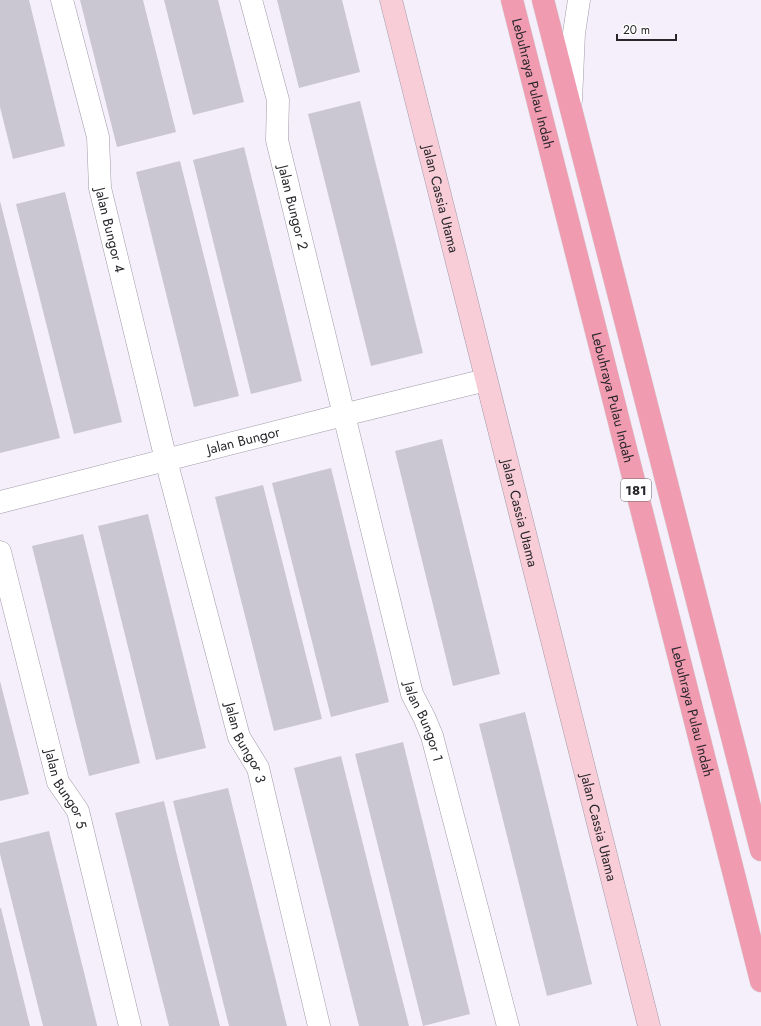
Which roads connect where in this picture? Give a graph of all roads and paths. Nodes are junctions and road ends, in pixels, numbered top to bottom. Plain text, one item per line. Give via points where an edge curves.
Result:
1 (62, 0) edge
2 (250, 0) edge
3 (391, 0) edge
4 (512, 0) edge
5 (543, 0) edge
6 (579, 0) edge
7 (571, 110) junction
8 (486, 380) junction
9 (343, 415) junction
10 (166, 460) junction
11 (0, 502) edge
12 (0, 552) edge
13 (761, 850) edge
14 (761, 981) edge
15 (130, 1026) edge
16 (320, 1026) edge
17 (508, 1026) edge
18 (649, 1026) edge

1 - 10 street, Jalan Bungor 4 via 98,137 100,188
2 - 9 street, Jalan Bungor 2 via 278,100 277,140
3 - 8 street, Jalan Cassia Utama
4 - 14 main road, Lebuhraya Pulau Indah / 181
5 - 7 main road, 181
6 - 7 street via 574,33
7 - 13 main road, 181
8 - 9 street, Jalan Bungor
8 - 18 street, Jalan Cassia Utama
9 - 10 street, Jalan Bungor
9 - 17 street, Jalan Bungor 1 via 412,694 432,736
10 - 11 street, Jalan Bungor
10 - 16 street, Jalan Bungor 3 via 239,737 258,768
12 - 15 street, Jalan Bungor 5 via 58,782 78,811

